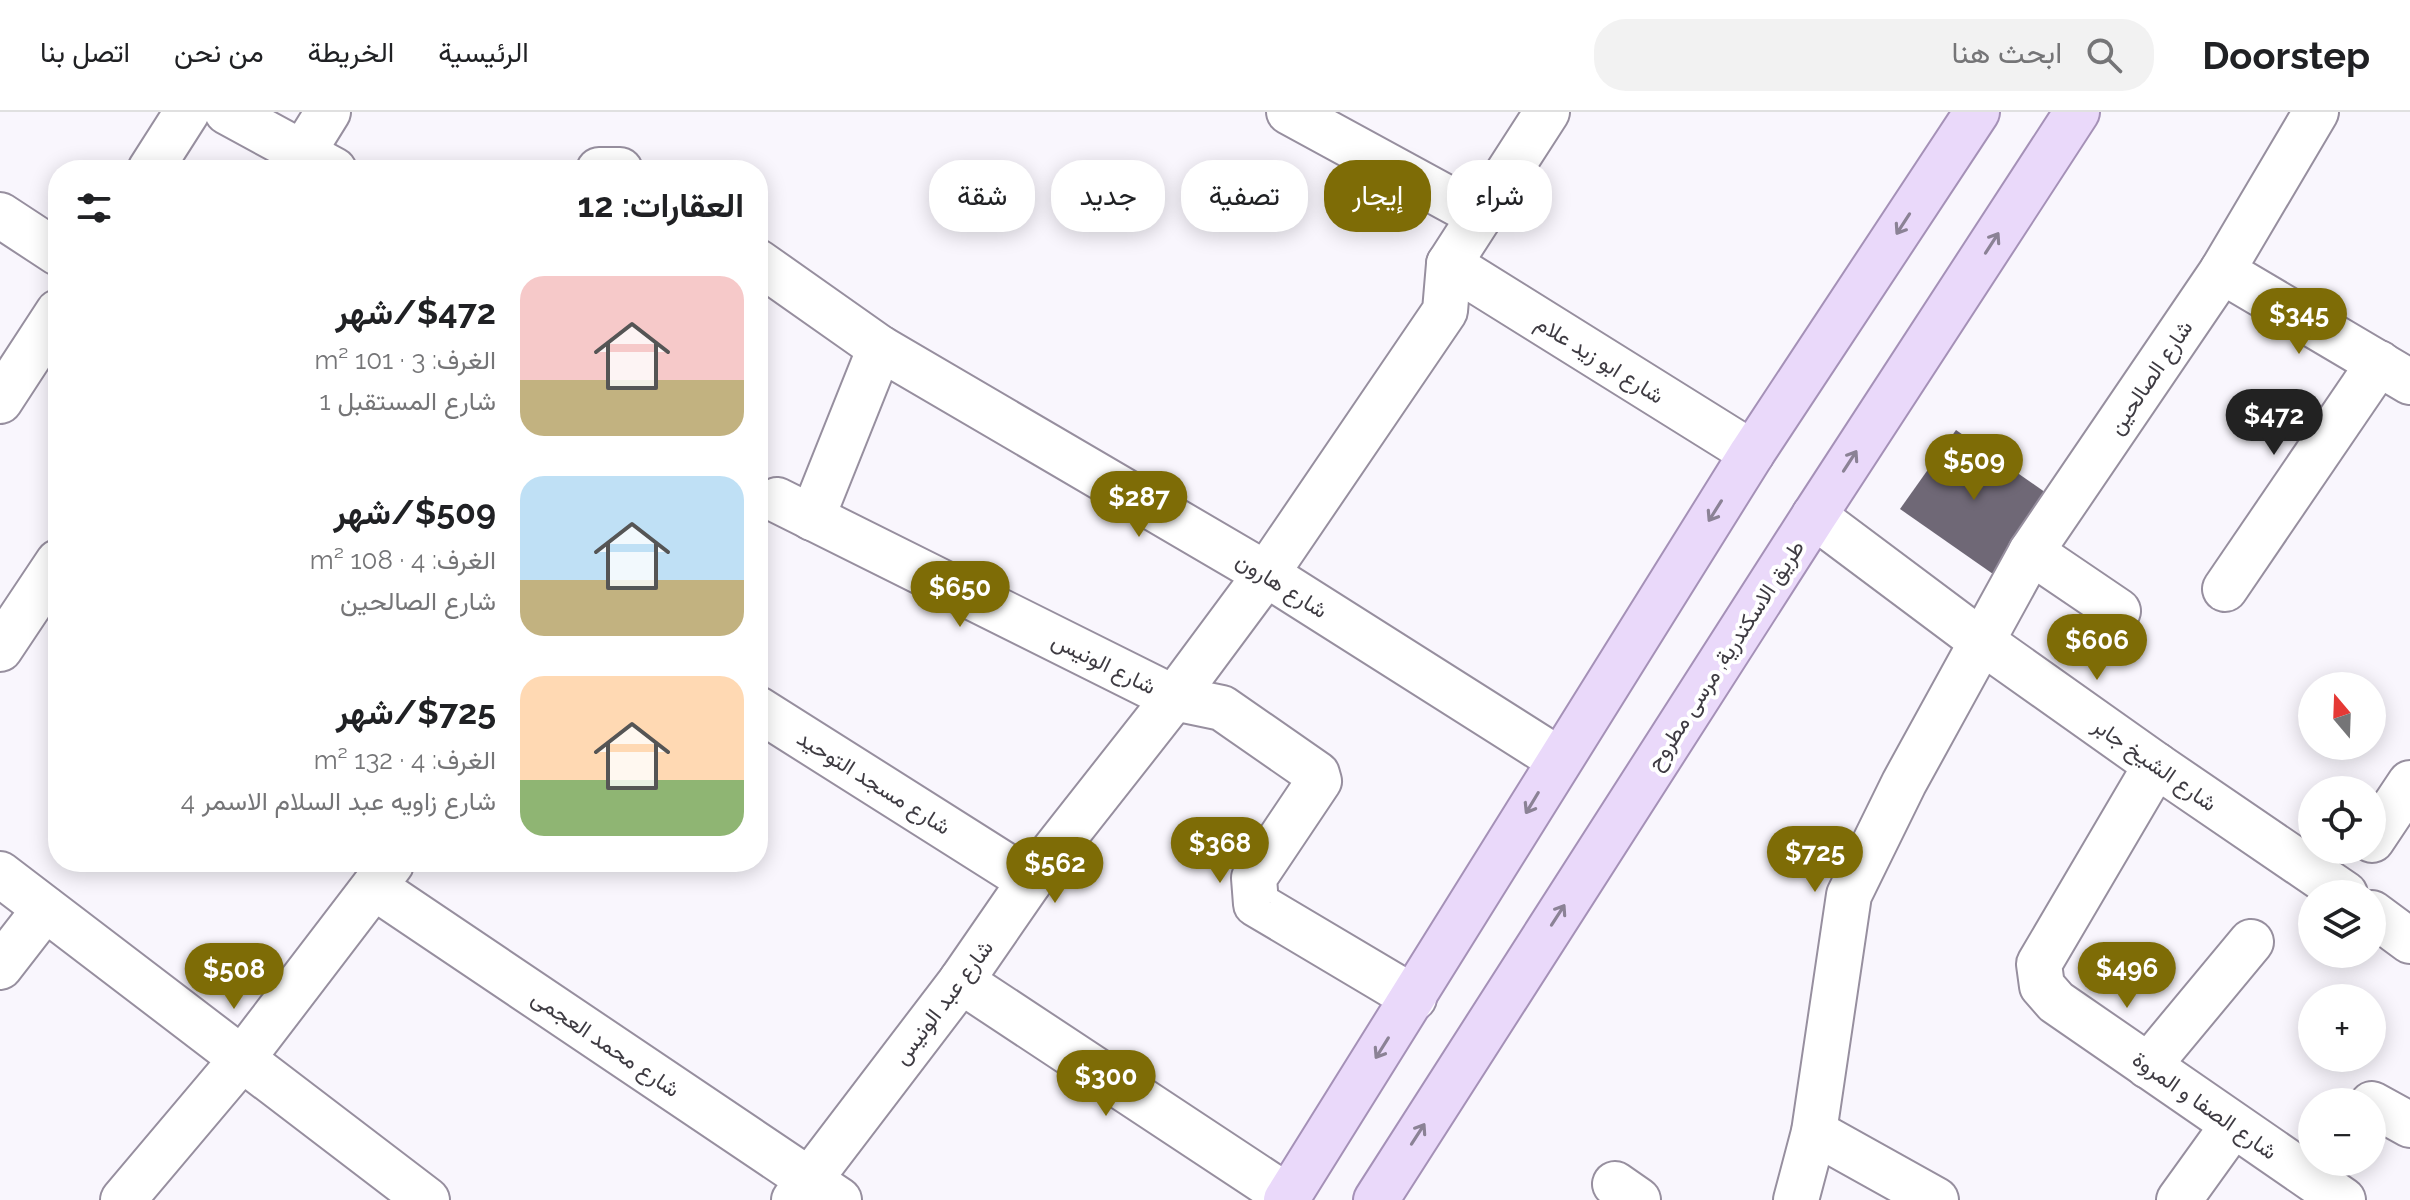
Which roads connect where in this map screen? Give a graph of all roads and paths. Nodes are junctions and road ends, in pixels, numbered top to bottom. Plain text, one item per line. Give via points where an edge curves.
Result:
1 (187, 112) edge
2 (227, 112) edge
3 (328, 112) edge
4 (1289, 112) edge
5 (1547, 112) edge
6 (1977, 112) edge
7 (2077, 112) edge
8 (2316, 112) edge
9 (156, 160) edge
10 (304, 160) edge
11 (311, 160) edge
12 (1516, 160) edge
13 (1447, 198) edge
14 (0, 215) edge
15 (1470, 232) edge
16 (48, 246) edge
17 (1449, 264) junction
18 (768, 269) edge
19 (2222, 271) junction
20 (48, 327) edge
21 (880, 348) junction
22 (2394, 373) edge
23 (0, 401) edge
24 (1752, 453) junction
25 (1814, 516) junction
26 (2031, 552) junction
27 (1266, 574) junction
28 (48, 577) edge
29 (2225, 589) dead end
30 (2118, 611) dead end
31 (1981, 641) junction
32 (0, 649) edge
33 (1174, 698) junction
34 (768, 715) edge
35 (1558, 759) junction
36 (2156, 765) junction
37 (2410, 783) edge
38 (2386, 819) edge
39 (0, 874) edge
40 (383, 874) edge
41 (2324, 880) edge
42 (1030, 881) junction
43 (45, 909) junction
44 (2386, 924) edge
45 (2410, 941) edge
46 (2251, 942) dead end
47 (0, 967) edge
48 (961, 981) junction
49 (1414, 998) junction
50 (242, 1059) junction
51 (2148, 1066) junction
52 (2386, 1112) edge
53 (2233, 1125) junction
54 (2410, 1125) edge
55 (1814, 1132) junction
56 (814, 1193) edge
57 (1287, 1199) edge
58 (123, 1200) edge
59 (427, 1200) edge
60 (1376, 1200) edge
61 (1796, 1200) edge
62 (1936, 1200) edge
63 (2179, 1200) edge
64 (2343, 1200) edge

1 - 9 street
2 - 10 street
3 - 11 street
4 - 13 street
5 - 12 street
6 -> 24 main road
25 -> 7 main road, طريق الاسكندرية, مرسى مطروح
8 - 19 street, شارع الصالحين
14 - 16 street
15 - 17 street
17 - 24 street, شارع ابو زيد علام
17 - 27 street, شارع عبد الونيس via 1445,311
18 - 21 street, شارع هارون
19 - 22 street
19 - 26 street, شارع الصالحين
20 - 23 street
21 - 27 street, شارع هارون
21 - 33 street, شارع الونيس via 795,509
22 - 29 street
24 -> 35 main road
25 - 31 street, شارع الشيخ جابر
60 -> 25 main road, طريق الاسكندرية, مرسى مطروح
26 - 30 street
26 - 31 street, شارع الصالحين
27 - 33 street, شارع عبد الونيس
27 - 35 street, شارع هارون
28 - 32 street
31 - 36 street, شارع الشيخ جابر
31 - 55 street, شارع الصالحين via 1849,895
33 - 42 street, شارع عبد الونيس
33 - 49 street, شارع الونيس via 1222,708 1319,776 1254,878 1256,904
34 - 42 street, شارع مسجد التوحيد
35 -> 49 main road
36 - 41 street, شارع الشيخ جابر
36 - 51 street, شارع الصفا و المروة via 2039,964 2042,986 2056,1002
37 - 38 street
39 - 43 street
40 - 50 street
40 - 56 street, شارع محمد العجمى
42 - 48 street, شارع عبد الونيس
43 - 47 street
43 - 50 street
44 - 45 street, شارع الشيخ جابر
46 - 51 street
48 - 56 street, شارع عبد الونيس
48 - 57 street
49 -> 57 main road
50 - 58 street
50 - 59 street
51 - 53 street, شارع الصفا و المروة
52 - 54 street
53 - 63 street
53 - 64 street, شارع الصفا و المروة
55 - 61 street, شارع الصالحين
55 - 62 street

